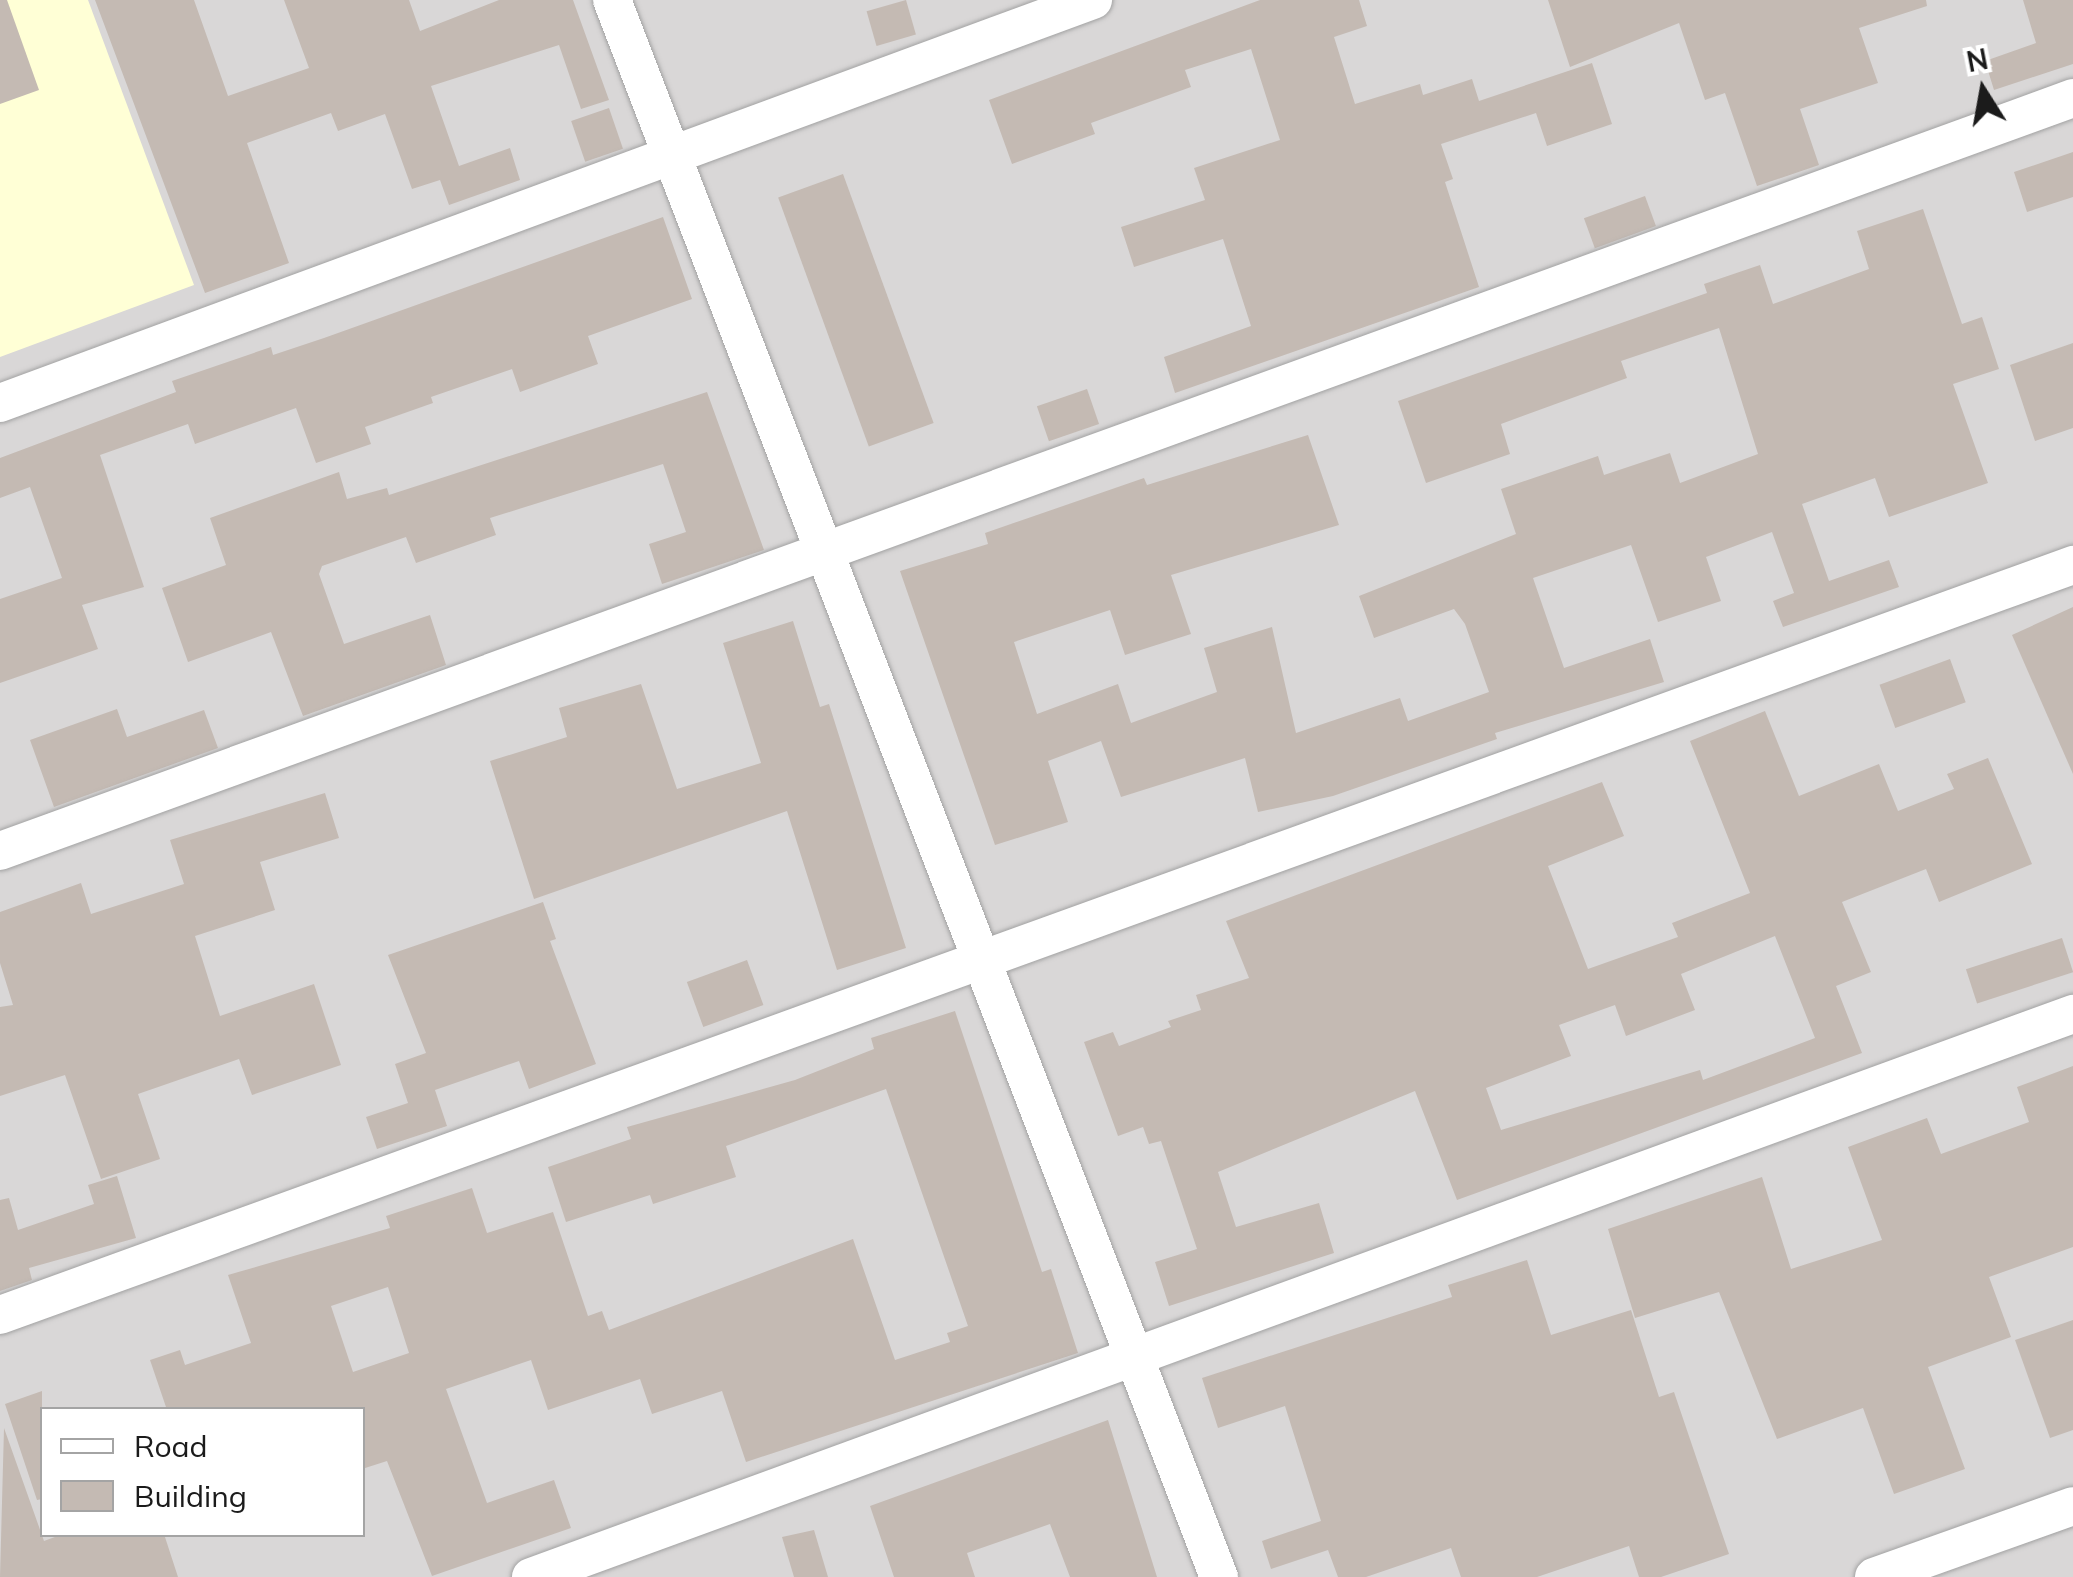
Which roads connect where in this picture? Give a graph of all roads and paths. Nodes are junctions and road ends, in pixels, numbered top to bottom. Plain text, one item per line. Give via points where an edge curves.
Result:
1 (612, 0) edge
2 (1092, 0) edge
3 (2073, 98) edge
4 (672, 155) junction
5 (0, 403) edge
6 (824, 549) junction
7 (2073, 566) edge
8 (0, 851) edge
9 (982, 960) junction
10 (2073, 1014) edge
11 (0, 1315) edge
12 (1136, 1361) junction
13 (2073, 1506) edge
14 (531, 1577) edge
15 (1219, 1577) edge
16 (1874, 1577) edge

1 - 4 street
2 - 4 street
3 - 6 street
4 - 5 street
4 - 6 street
6 - 8 street
6 - 9 street
7 - 9 street
9 - 11 street
9 - 12 street
10 - 12 street
12 - 14 street
12 - 15 street
13 - 16 street

